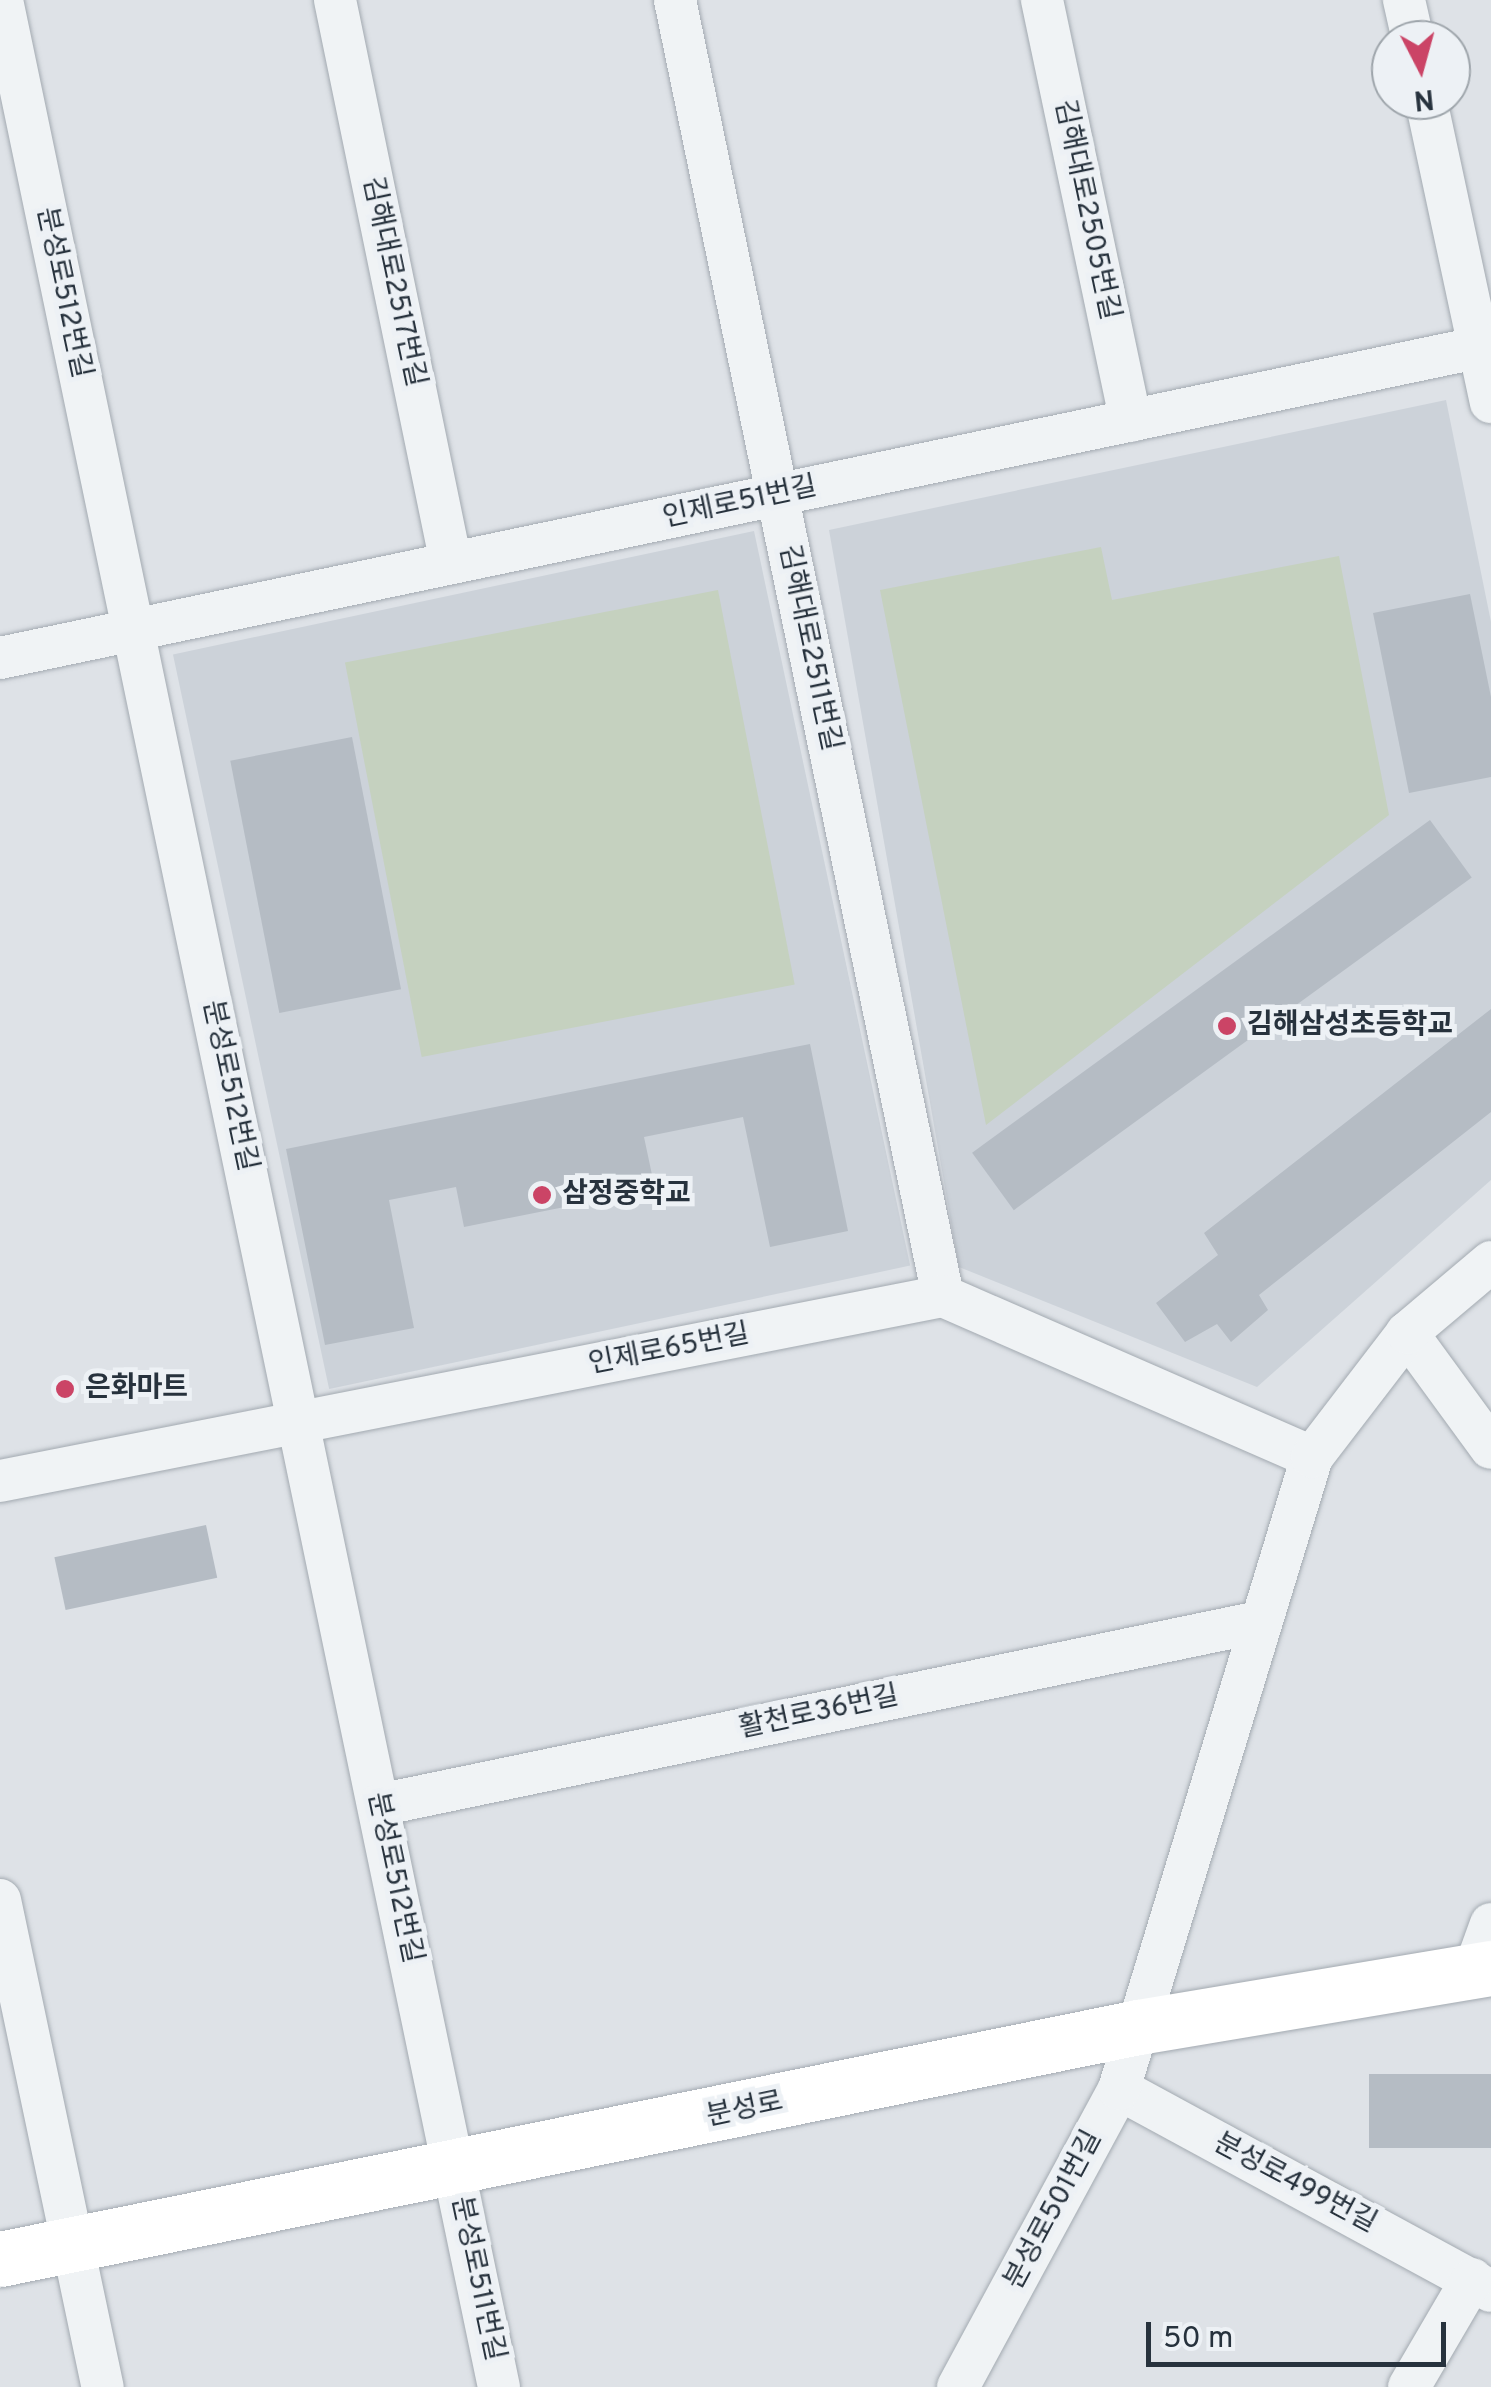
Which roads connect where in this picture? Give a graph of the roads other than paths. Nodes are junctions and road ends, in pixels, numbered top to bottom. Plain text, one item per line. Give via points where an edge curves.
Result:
1 (2, 0) edge
2 (335, 0) edge
3 (675, 0) edge
4 (1042, 0) edge
5 (1431, 120) edge
6 (1486, 346) edge
7 (1491, 402) edge
8 (1130, 420) junction
9 (777, 495) junction
10 (451, 564) junction
11 (134, 630) junction
12 (0, 658) edge
13 (1491, 1262) edge
14 (942, 1296) junction
15 (1407, 1333) junction
16 (299, 1422) junction
17 (1491, 1448) edge
18 (1312, 1456) junction
19 (0, 1481) edge
20 (1259, 1622) junction
21 (379, 1805) junction
22 (0, 1900) edge
23 (1485, 1954) edge
24 (1138, 2027) junction
25 (1119, 2088) junction
26 (455, 2171) junction
27 (72, 2246) junction
28 (0, 2259) edge
29 (1481, 2284) edge
30 (103, 2387) edge
31 (499, 2387) edge
32 (958, 2387) edge
33 (1410, 2387) edge

1 - 11 street, 분성로512번길
2 - 10 street, 김해대로2517번길
3 - 9 street, 김해대로2511번길
4 - 8 street, 김해대로2505번길
5 - 6 street
6 - 7 street
6 - 8 street, 인제로51번길
8 - 9 street, 인제로51번길
9 - 10 street, 인제로51번길
9 - 14 street, 김해대로2511번길
10 - 11 street, 인제로51번길
11 - 12 street, 인제로51번길
11 - 16 street, 분성로512번길
13 - 15 street
14 - 16 street, 인제로65번길
14 - 18 street
15 - 17 street
15 - 18 street
16 - 19 street, 인제로65번길
16 - 21 street, 분성로512번길
18 - 20 street
20 - 21 street, 활천로36번길
20 - 24 street
21 - 26 street, 분성로512번길
22 - 27 street
23 - 24 main road, 분성로
24 - 25 street, 분성로501번길
24 - 26 main road, 분성로
25 - 29 street, 분성로499번길
25 - 32 street, 분성로501번길
26 - 27 main road, 분성로
26 - 31 street, 분성로511번길
27 - 28 main road, 분성로
27 - 30 street
29 - 33 street, 분성로499번길

